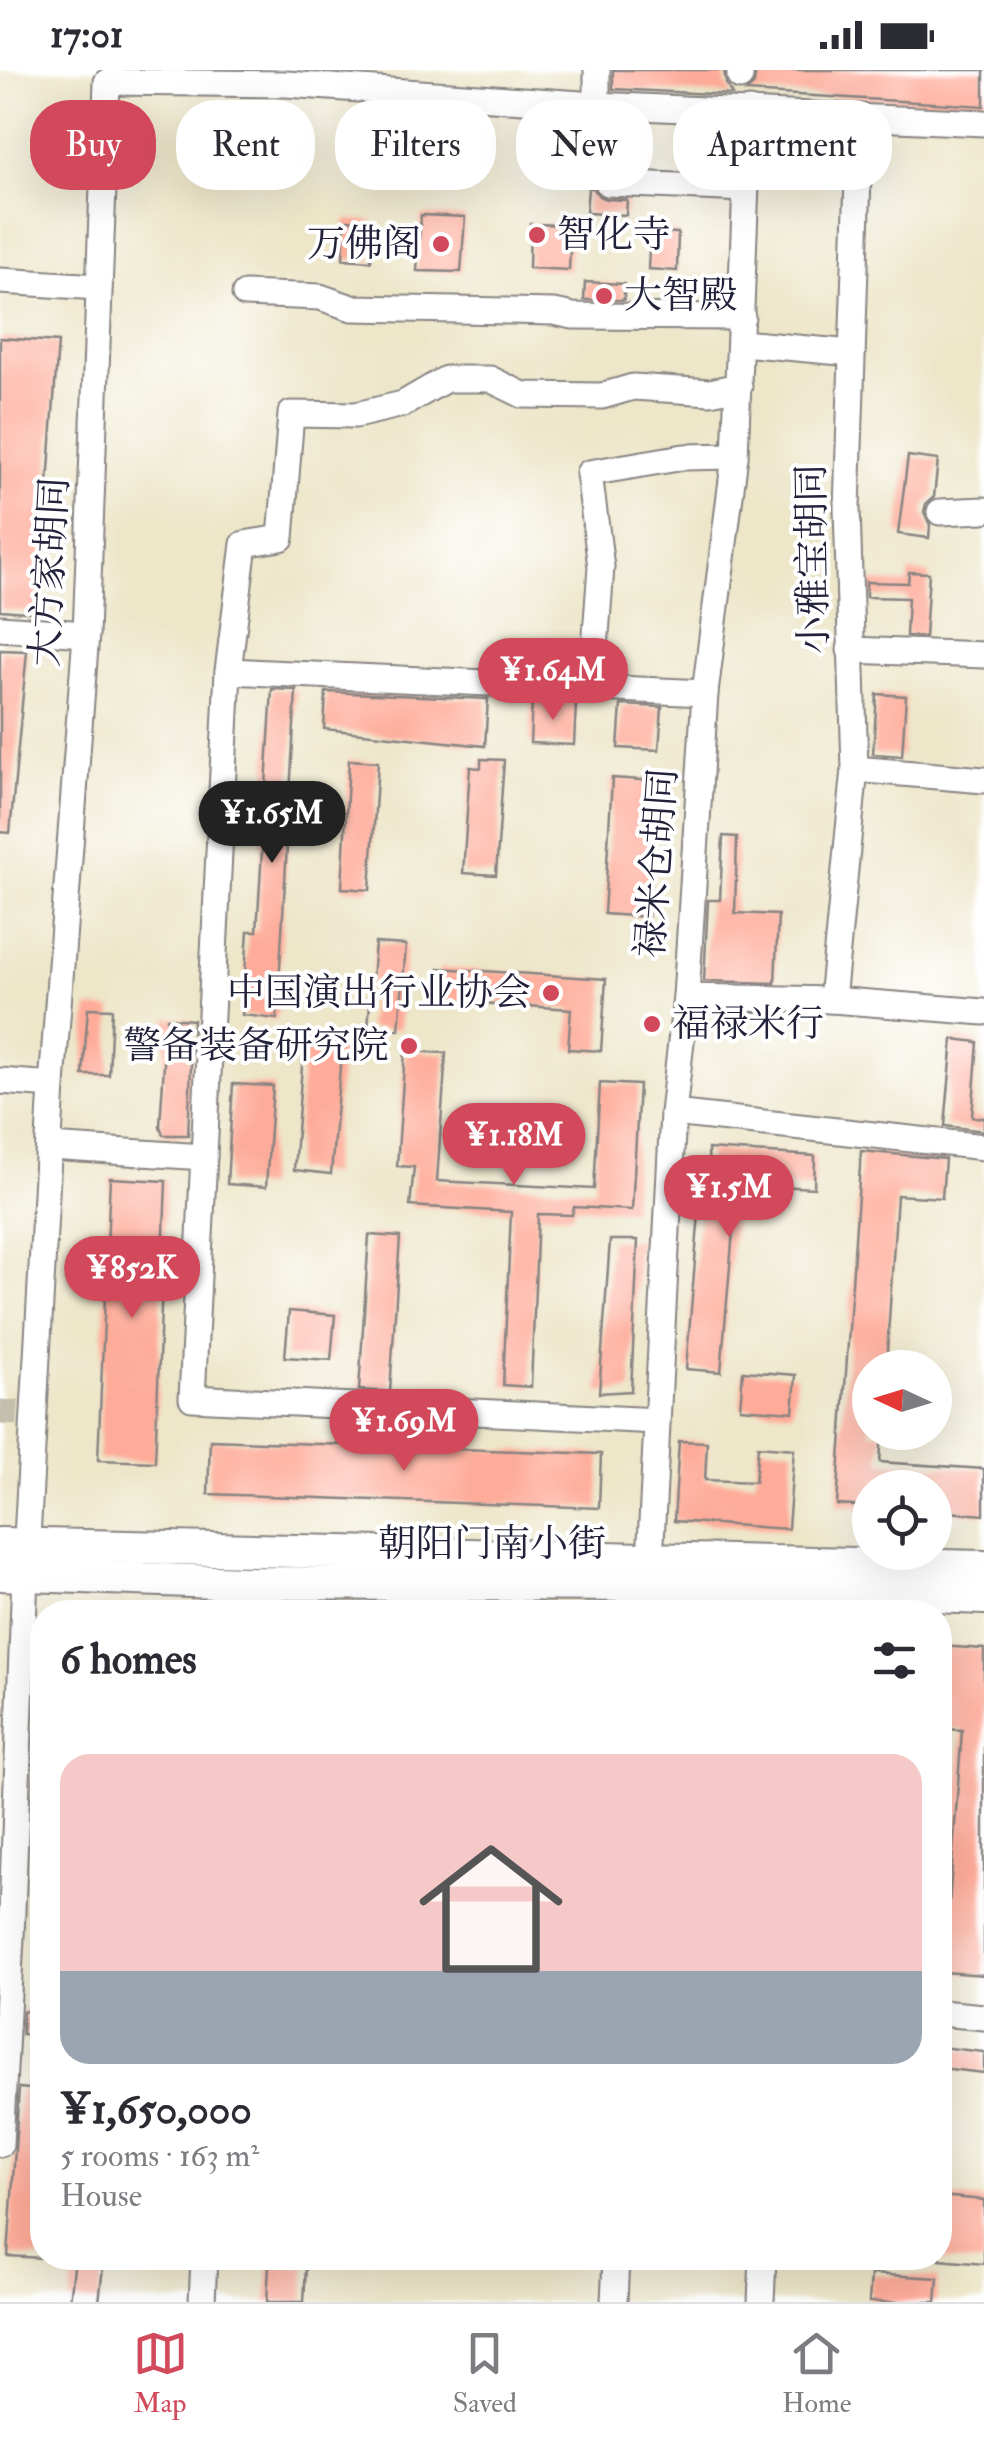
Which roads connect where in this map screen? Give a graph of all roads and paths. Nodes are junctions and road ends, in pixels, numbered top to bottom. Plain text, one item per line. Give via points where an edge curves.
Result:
1 (597, 70) edge
2 (372, 80) edge
3 (552, 100) edge
4 (597, 100) edge
5 (892, 119) edge
6 (984, 123) edge
7 (746, 190) edge
8 (858, 190) edge
9 (0, 281) edge
10 (99, 287) junction
11 (246, 294) dead end
12 (742, 317) junction
13 (741, 343) junction
14 (852, 353) junction
15 (739, 386) junction
16 (734, 456) junction
17 (984, 510) edge
18 (940, 512) dead end
19 (0, 628) edge
20 (86, 634) junction
21 (850, 650) junction
22 (984, 655) edge
23 (228, 671) junction
24 (592, 689) junction
25 (705, 694) junction
26 (855, 769) junction
27 (984, 780) edge
28 (686, 998) junction
29 (832, 1000) junction
30 (984, 1012) edge
31 (0, 1080) edge
32 (52, 1086) junction
33 (673, 1114) junction
34 (50, 1147) junction
35 (984, 1147) edge
36 (204, 1157) junction
37 (656, 1422) junction
38 (13, 1559) edge
39 (984, 1568) edge
40 (646, 1586) edge
41 (242, 1598) edge
42 (984, 1598) edge
43 (952, 2015) edge
44 (984, 2017) edge
45 (0, 2144) edge
46 (203, 2270) edge
47 (615, 2270) edge
48 (762, 2270) edge
49 (202, 2302) edge
50 (614, 2302) edge
51 (760, 2302) edge

1 - 4 street
2 - 3 street
2 - 10 street, 大方家胡同 via 108,82
5 - 6 street
7 - 12 street, 禄米仓胡同
8 - 14 street, 小雅宝胡同
9 - 10 street
10 - 20 street, 大方家胡同
11 - 12 street via 320,297 352,308
12 - 13 street, 禄米仓胡同
13 - 14 street
13 - 15 street, 禄米仓胡同
14 - 21 street, 小雅宝胡同
15 - 16 street, 禄米仓胡同
15 - 23 street via 524,396 490,379 446,380 402,404 356,414 290,414 281,538 244,544
16 - 24 street via 589,473 601,566
16 - 25 street, 禄米仓胡同
17 - 18 street
19 - 20 street
20 - 32 street, 大方家胡同
21 - 22 street
21 - 26 street, 小雅宝胡同
23 - 24 street
23 - 36 street
24 - 25 street
25 - 28 street, 禄米仓胡同
26 - 27 street
26 - 29 street, 小雅宝胡同
28 - 29 street
28 - 33 street, 禄米仓胡同
29 - 30 street
31 - 32 street
32 - 34 street, 大方家胡同
33 - 35 street
33 - 37 street, 禄米仓胡同
34 - 36 street
34 - 38 street, 大方家胡同
36 - 37 street via 192,1398
37 - 40 street, 禄米仓胡同
38 - 40 main road, 朝阳门南小街
38 - 41 main road, 朝阳门南小街
38 - 45 street, 大方家胡同 via 12,1938
39 - 40 main road, 朝阳门南小街
40 - 41 main road, 朝阳门南小街
40 - 42 main road, 朝阳门南小街
43 - 44 street
46 - 49 street
47 - 50 street
48 - 51 street

